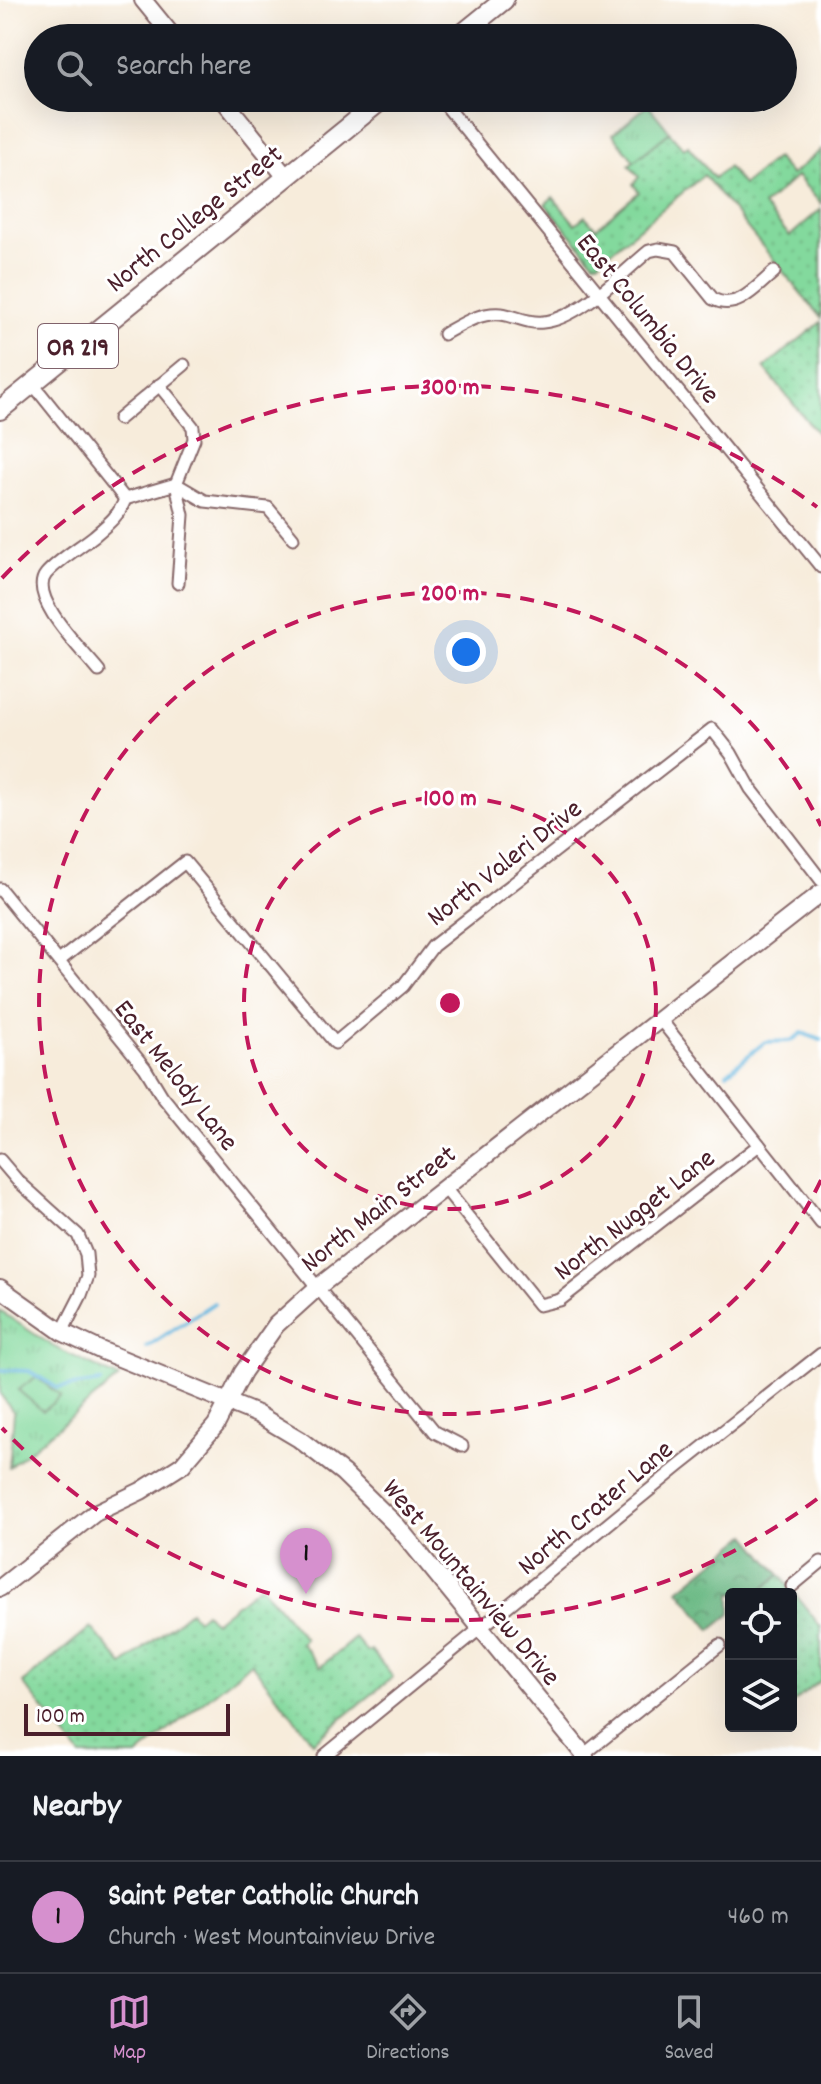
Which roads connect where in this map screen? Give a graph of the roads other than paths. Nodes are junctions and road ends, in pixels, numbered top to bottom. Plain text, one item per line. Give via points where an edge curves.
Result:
1 (143, 0) edge
2 (504, 0) edge
3 (163, 24) edge
4 (474, 24) edge
5 (233, 112) edge
6 (367, 112) edge
7 (451, 112) edge
8 (286, 177) junction
9 (774, 272) dead end
10 (598, 292) junction
11 (444, 334) dead end
12 (184, 365) dead end
13 (32, 383) junction
14 (159, 385) junction
15 (0, 410) edge
16 (119, 419) dead end
17 (176, 484) junction
18 (125, 499) junction
19 (293, 538) dead end
20 (821, 567) edge
21 (178, 583) dead end
22 (99, 671) dead end
23 (821, 880) edge
24 (0, 889) edge
25 (821, 893) edge
26 (59, 961) junction
27 (660, 1019) junction
28 (759, 1145) junction
29 (0, 1160) edge
30 (444, 1187) junction
31 (821, 1223) edge
32 (318, 1287) junction
33 (0, 1288) edge
34 (62, 1332) junction
35 (821, 1354) edge
36 (229, 1402) junction
37 (462, 1446) dead end
38 (821, 1562) edge
39 (792, 1586) dead end
40 (0, 1588) edge
41 (481, 1630) junction
42 (720, 1645) dead end
43 (584, 1755) edge
44 (324, 1756) edge

1 - 3 street
2 - 4 main road
5 - 8 street
6 - 8 main road, North College Street / OR 219
7 - 10 street, East Columbia Drive
8 - 13 main road, North College Street / OR 219
9 - 10 street via 734,303 720,303 675,252 658,249
10 - 11 street via 559,319 542,323 487,315
10 - 20 street, East Columbia Drive
12 - 14 street
13 - 15 main road, North College Street / OR 219
13 - 18 street
14 - 16 street
14 - 17 street via 193,427 194,439
17 - 18 street
17 - 19 street via 205,501 268,508
17 - 21 street via 183,515
18 - 22 street via 109,523 44,576 41,591 47,607
23 - 26 street, North Valeri Drive via 712,729 433,946 403,986 335,1043 185,862
24 - 26 street, East Melody Lane
25 - 27 street, North Main Street
26 - 32 street, East Melody Lane
27 - 28 street
27 - 30 street, North Main Street
28 - 30 street, North Nugget Lane via 560,1300 539,1305
28 - 31 street
29 - 34 street via 78,1235 86,1254 88,1276
30 - 32 street, North Main Street
32 - 36 street, North Main Street via 276,1325
32 - 37 street, East Melody Lane via 435,1432
33 - 34 street, West Mountainview Drive
34 - 36 street, West Mountainview Drive
35 - 41 street, North Crater Lane
36 - 40 street, North Main Street via 205,1441 182,1465 95,1513
36 - 41 street, West Mountainview Drive via 299,1439 376,1503
38 - 39 street
41 - 43 street, West Mountainview Drive
41 - 44 street, North Crater Lane
42 - 43 street

